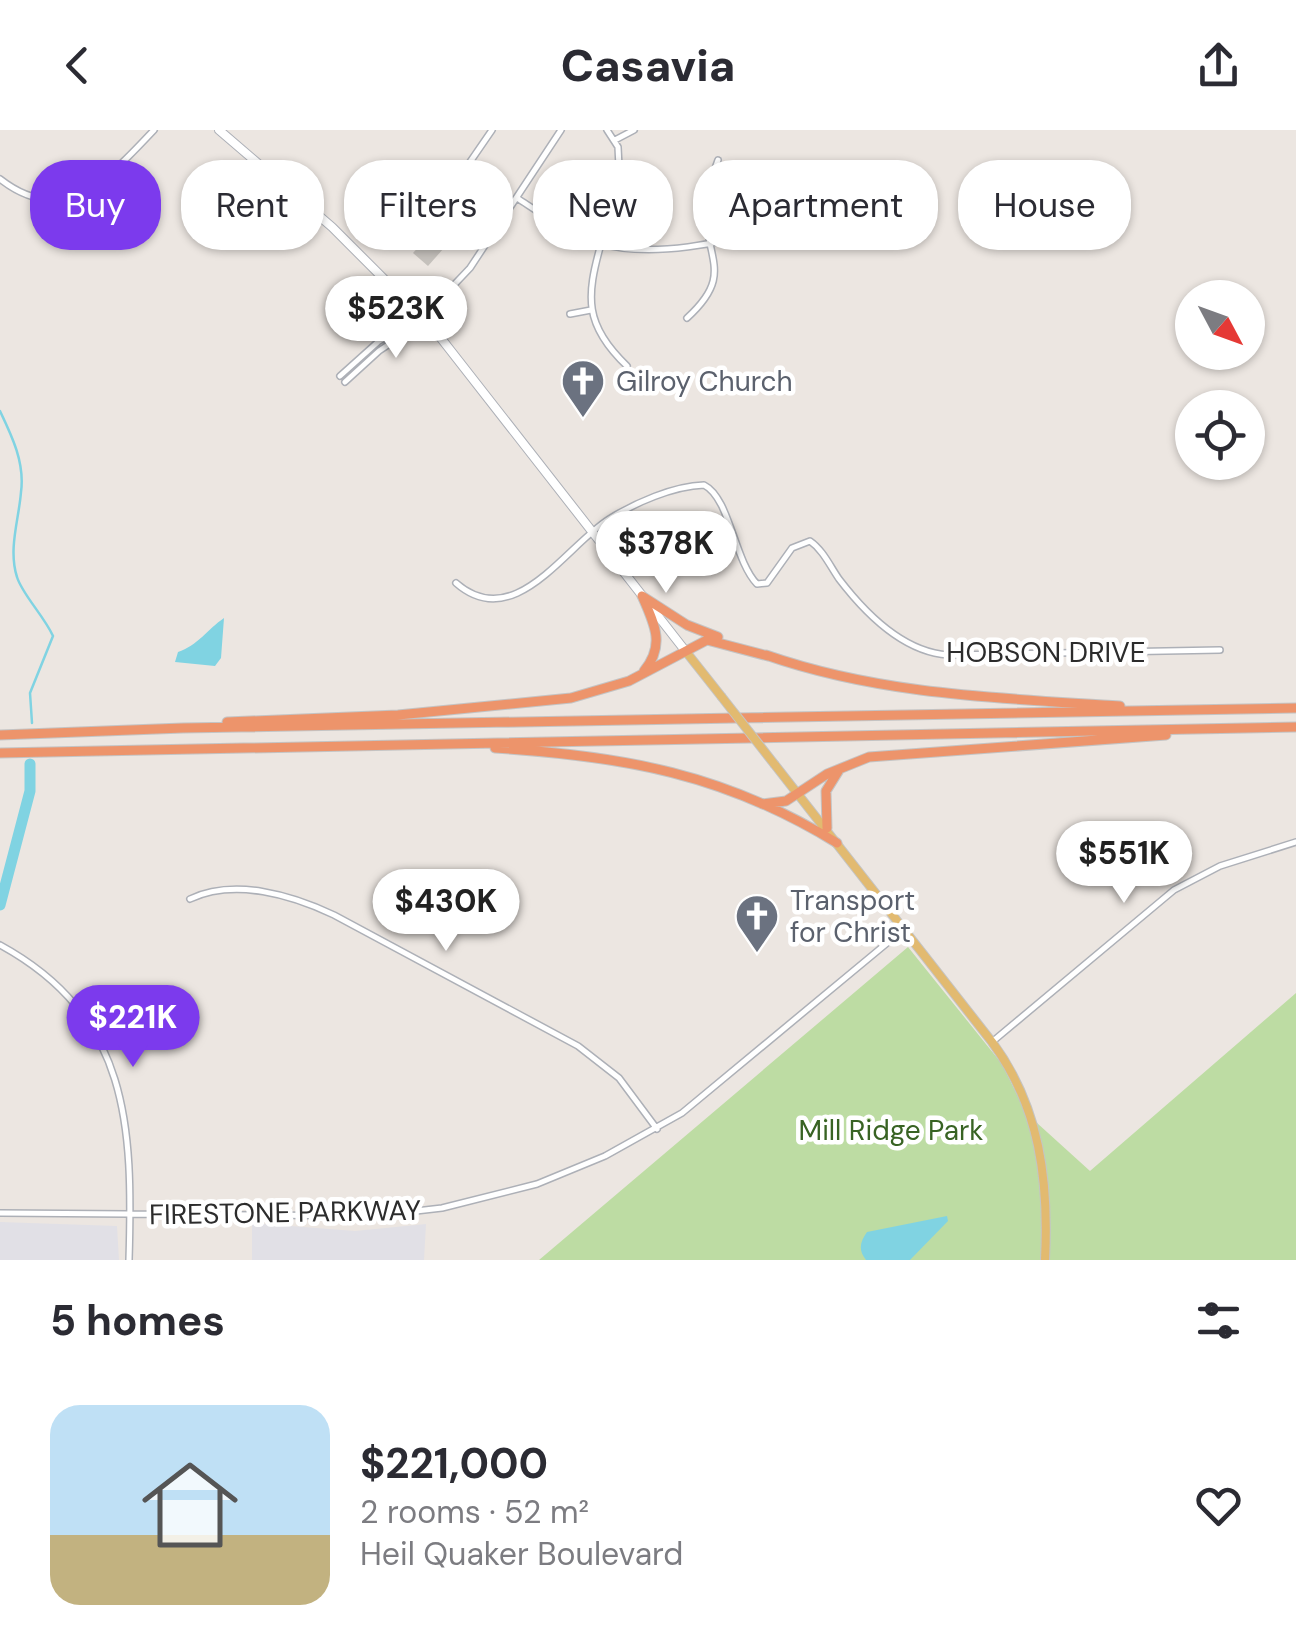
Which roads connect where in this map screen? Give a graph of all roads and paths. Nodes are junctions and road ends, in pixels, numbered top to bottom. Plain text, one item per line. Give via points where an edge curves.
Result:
1 (154, 130) edge
2 (220, 130) edge
3 (492, 130) edge
4 (561, 130) edge
5 (608, 130) edge
6 (634, 130) edge
7 (615, 140) junction
8 (471, 160) edge
9 (617, 160) edge
10 (0, 180) edge
11 (517, 198) junction
12 (533, 208) edge
13 (600, 250) edge
14 (710, 250) edge
15 (591, 310) junction
16 (570, 314) dead end
17 (422, 317) junction
18 (687, 318) dead end
19 (627, 366) dead end
20 (343, 379) dead end
21 (593, 533) junction
22 (456, 584) dead end
23 (642, 596) junction
24 (1220, 650) dead end
25 (686, 653) junction
26 (768, 656) junction
27 (636, 678) junction
28 (1296, 708) edge
29 (1177, 710) junction
30 (1282, 727) junction
31 (1296, 727) edge
32 (183, 728) junction
33 (0, 735) edge
34 (427, 744) junction
35 (0, 754) edge
36 (847, 764) junction
37 (798, 792) junction
38 (762, 804) junction
39 (826, 828) junction
40 (1296, 842) edge
41 (837, 843) junction
42 (190, 899) dead end
43 (904, 929) junction
44 (0, 945) edge
45 (992, 1042) junction
46 (657, 1129) junction
47 (0, 1213) edge
48 (131, 1214) junction
49 (129, 1260) edge
50 (1044, 1260) edge

1 - 10 street via 109,176 79,195 34,198
2 - 17 main road
3 - 8 street
4 - 11 street
5 - 7 street
6 - 7 street
7 - 9 street
11 - 12 street
11 - 17 street via 476,261
13 - 15 street
14 - 18 street via 714,284
15 - 16 street
15 - 19 street via 605,342
17 - 20 street via 379,342
17 - 21 main road
21 - 22 street via 512,596 487,599
21 - 23 main road
21 - 24 street, HOBSON DRIVE via 642,503 706,486 755,582 767,582 797,544 812,542 863,605 927,652
23 - 25 main road
23 - 26 highway via 688,625
23 - 27 highway via 657,646
25 - 26 highway via 711,640
25 - 27 highway
25 - 37 main road, bridge
26 - 29 highway via 900,690
27 - 32 highway via 546,701
28 - 29 highway
29 - 32 highway
30 - 31 highway
30 - 34 highway
30 - 36 highway via 894,754
32 - 33 highway
34 - 35 highway
34 - 38 highway via 625,760 664,767
36 - 37 highway
36 - 39 highway via 826,791
37 - 38 highway via 779,804
37 - 39 main road
38 - 41 highway
39 - 41 main road
40 - 45 street via 1220,866 1174,890
41 - 43 main road
42 - 46 street via 220,891 265,892 334,916 578,1046 619,1078
43 - 45 main road
43 - 46 street, FIRESTONE PARKWAY
44 - 48 street via 60,988 106,1054 127,1120
45 - 50 main road via 1020,1089 1040,1149
46 - 48 street, FIRESTONE PARKWAY via 552,1178 442,1208 373,1216
47 - 48 street, FIRESTONE PARKWAY
48 - 49 street

